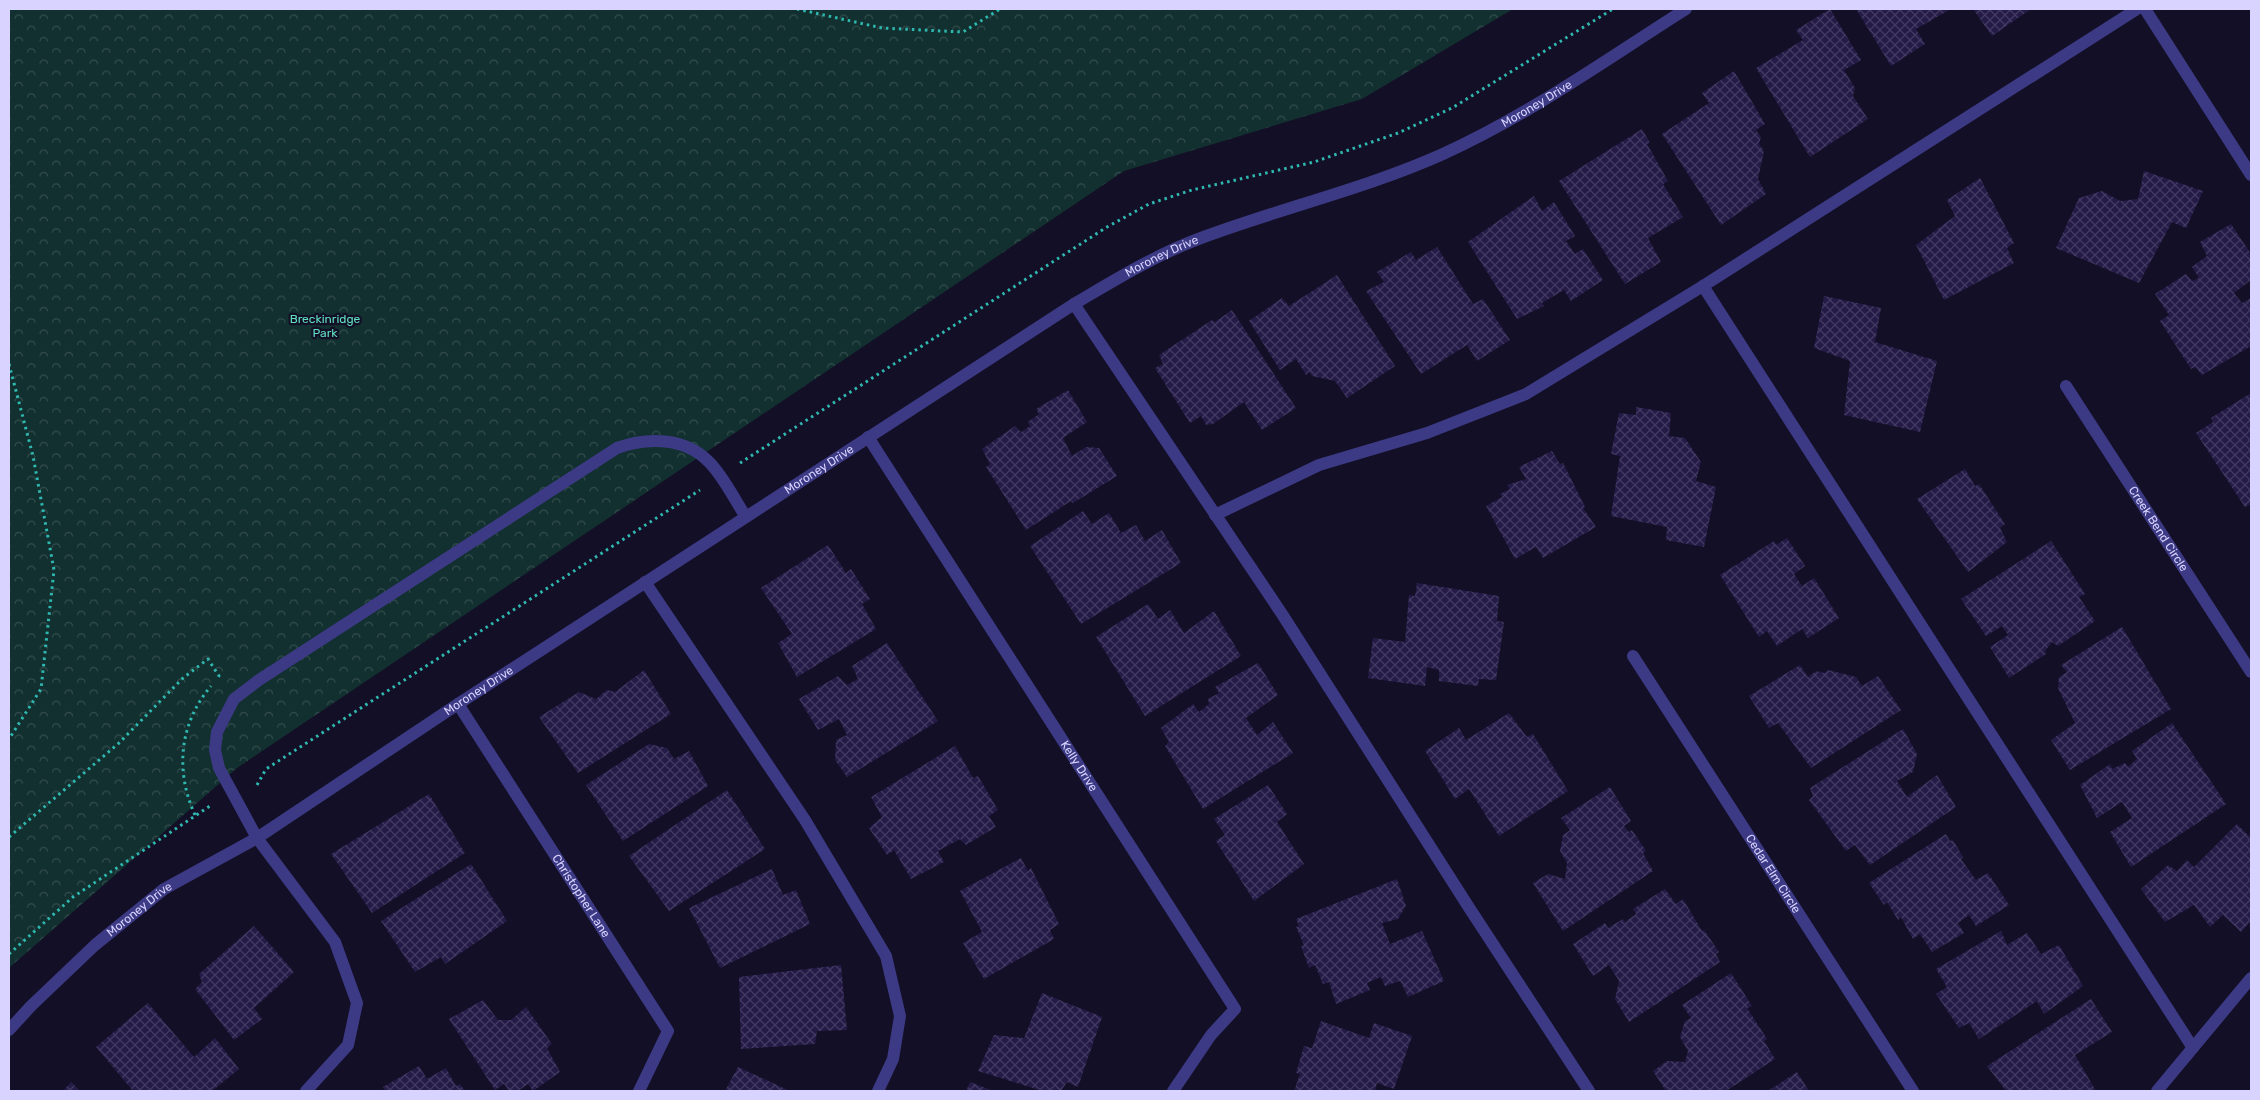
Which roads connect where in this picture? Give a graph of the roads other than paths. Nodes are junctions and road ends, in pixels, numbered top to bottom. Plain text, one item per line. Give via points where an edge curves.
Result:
1 (1686, 9) edge
2 (2137, 9) edge
3 (2145, 9) edge
4 (2251, 175) edge
5 (1702, 286) junction
6 (1074, 304) junction
7 (2066, 386) dead end
8 (868, 437) junction
9 (1215, 515) junction
10 (746, 516) junction
11 (645, 582) junction
12 (1633, 656) dead end
13 (2251, 672) edge
14 (458, 704) junction
15 (257, 838) junction
16 (2251, 978) edge
17 (9, 1030) edge
18 (2193, 1048) junction
19 (306, 1091) edge
20 (639, 1091) edge
21 (878, 1091) edge
22 (1173, 1091) edge
23 (1589, 1091) edge
24 (1913, 1091) edge
25 (2157, 1091) edge

1 - 6 street, Moroney Drive via 1548,98 1444,153 1379,180 1200,238 1135,268
2 - 5 street
3 - 4 street
5 - 9 street via 1526,394 1427,433 1319,465
5 - 18 street
6 - 8 street, Moroney Drive
6 - 9 street
7 - 13 street, Creek Bend Circle
8 - 10 street, Moroney Drive
8 - 22 street, Kelly Drive via 1235,1009 1212,1035
9 - 23 street
10 - 11 street, Moroney Drive
10 - 15 street via 709,462 678,442 636,441 617,448 259,680 234,698 218,732 215,750 219,768
11 - 14 street, Moroney Drive
11 - 21 street via 805,820 886,956 900,1016 894,1059
12 - 24 street, Cedar Elm Circle
14 - 15 street, Moroney Drive
14 - 20 street, Christopher Lane via 668,1031
15 - 17 street, Moroney Drive via 164,889 94,945
15 - 19 street via 335,942 357,1003 348,1044
16 - 18 street
18 - 25 street

